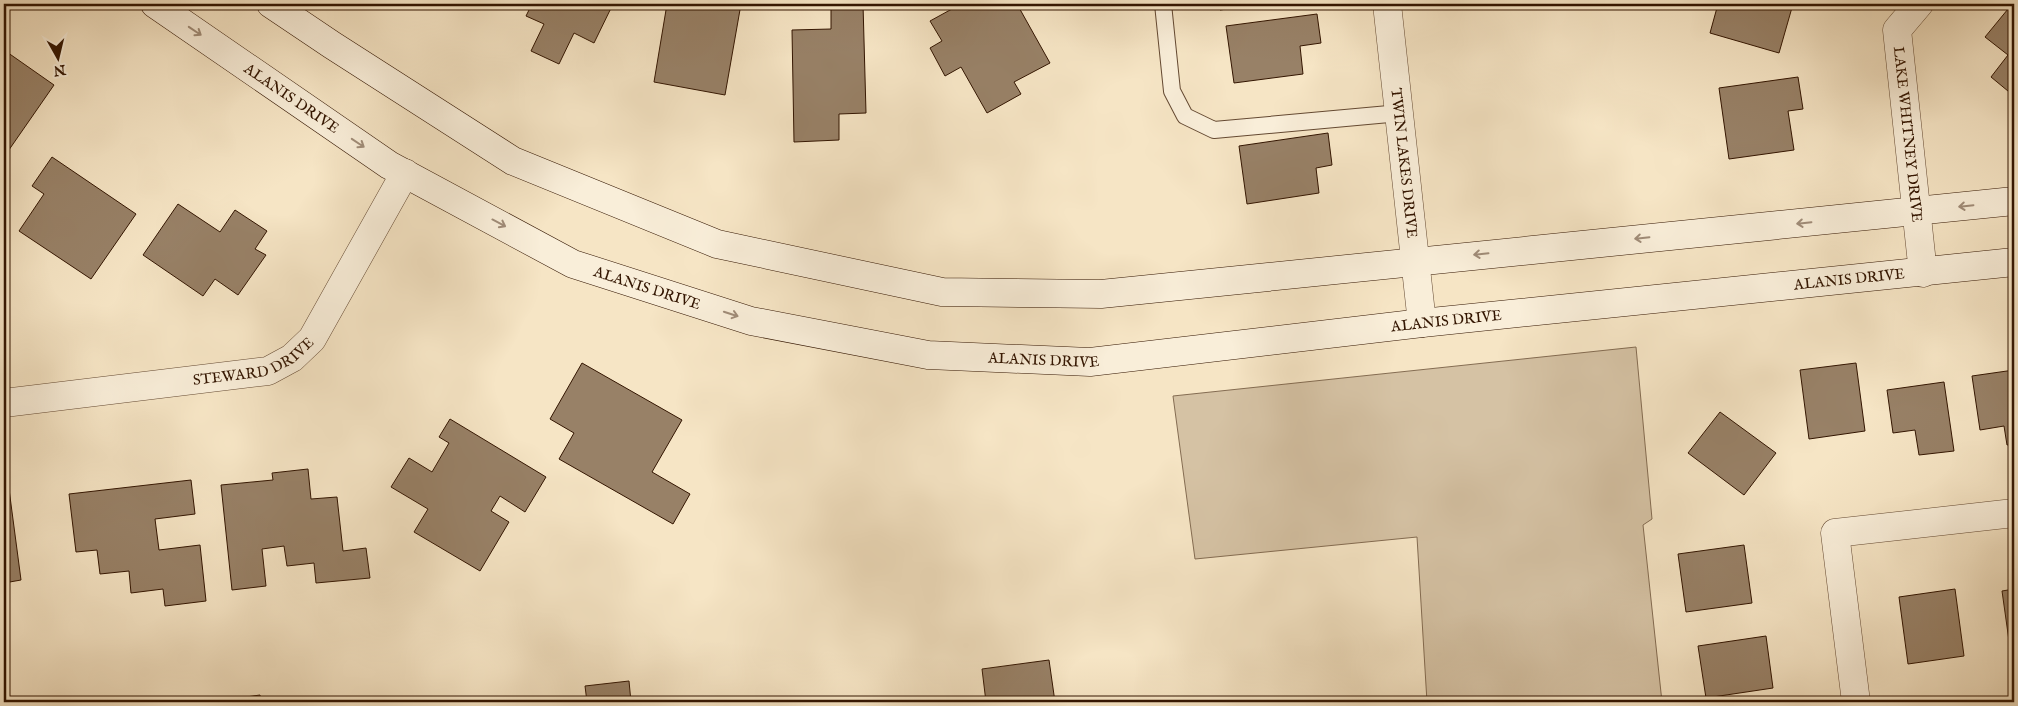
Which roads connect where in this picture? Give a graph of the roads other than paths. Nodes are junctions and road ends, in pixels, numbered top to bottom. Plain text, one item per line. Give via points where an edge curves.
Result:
1 (154, 4) edge
2 (272, 4) edge
3 (1163, 4) edge
4 (1388, 4) edge
5 (1918, 4) edge
6 (1400, 113) junction
7 (405, 173) junction
8 (2014, 201) edge
9 (1916, 212) junction
10 (1415, 260) junction
11 (2014, 262) edge
12 (1923, 273) junction
13 (1422, 323) junction
14 (4, 403) edge
15 (2014, 513) edge
16 (1856, 702) edge

1 -> 7 main road, ALANIS DRIVE
2 - 10 main road via 513,161 717,244 942,292 1101,294
3 - 6 lane via 1172,91 1184,116 1214,130
4 - 6 main road, TWIN LAKES DRIVE
5 - 9 main road, LAKE WHITNEY DRIVE via 1897,30
6 - 10 main road, TWIN LAKES DRIVE
7 -> 13 main road, ALANIS DRIVE via 573,264 751,321 928,355 1090,362
7 - 14 main road, STEWARD DRIVE via 312,339 292,358 268,371
8 -> 9 main road
9 -> 10 main road
9 - 12 main road, LAKE WHITNEY DRIVE
10 - 13 main road, TWIN LAKES DRIVE
11 - 12 main road, ALANIS DRIVE
12 - 13 main road, ALANIS DRIVE
15 - 16 main road via 1835,533

